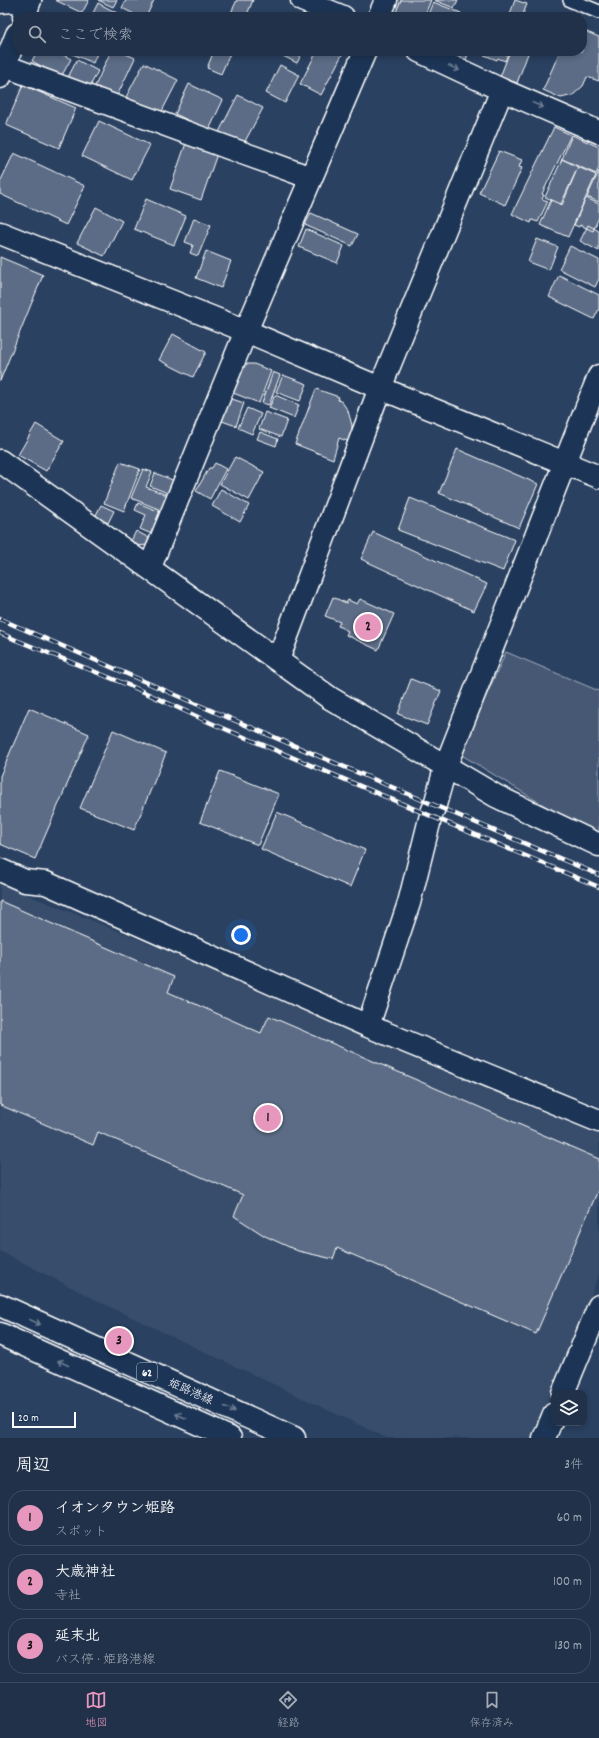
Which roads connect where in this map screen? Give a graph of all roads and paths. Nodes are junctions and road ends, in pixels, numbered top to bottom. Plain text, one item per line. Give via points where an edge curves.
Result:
1 (30, 0) edge
2 (302, 0) edge
3 (386, 0) edge
4 (570, 0) edge
5 (0, 2) edge
6 (26, 12) edge
7 (331, 12) edge
8 (381, 12) edge
9 (599, 12) edge
10 (12, 46) edge
11 (363, 56) edge
12 (430, 56) edge
13 (2, 71) edge
14 (502, 90) junction
15 (599, 132) edge
16 (310, 178) junction
17 (0, 233) edge
18 (246, 331) junction
19 (599, 376) edge
20 (380, 388) junction
21 (0, 461) edge
22 (564, 464) junction
23 (599, 477) edge
24 (150, 567) junction
25 (278, 660) junction
26 (446, 765) junction
27 (599, 844) edge
28 (0, 870) edge
29 (368, 1026) junction
30 (599, 1121) edge
31 (0, 1305) edge
32 (599, 1306) edge
33 (0, 1334) edge
34 (564, 1390) edge
35 (551, 1421) edge
36 (230, 1438) edge
37 (294, 1438) edge
38 (544, 1438) edge

1 - 5 street
1 - 6 street
2 - 7 street
3 - 8 street
4 - 9 lane
10 - 13 street
11 - 16 street
12 -> 14 street
13 - 16 street
14 -> 15 street
14 - 20 street
16 - 18 street
17 - 18 street
18 - 20 street
18 - 24 street
19 - 22 street
20 - 22 street
20 - 25 street
21 - 24 street
22 - 23 street
22 - 26 street
24 - 25 street
25 - 26 street via 330,698
26 - 27 street via 496,796
26 - 29 street via 409,903
28 - 29 street via 25,881 46,884
29 - 30 street
31 -> 37 street, 姫路港線 / 62
32 - 34 street
36 -> 33 street, 62
35 - 38 street

